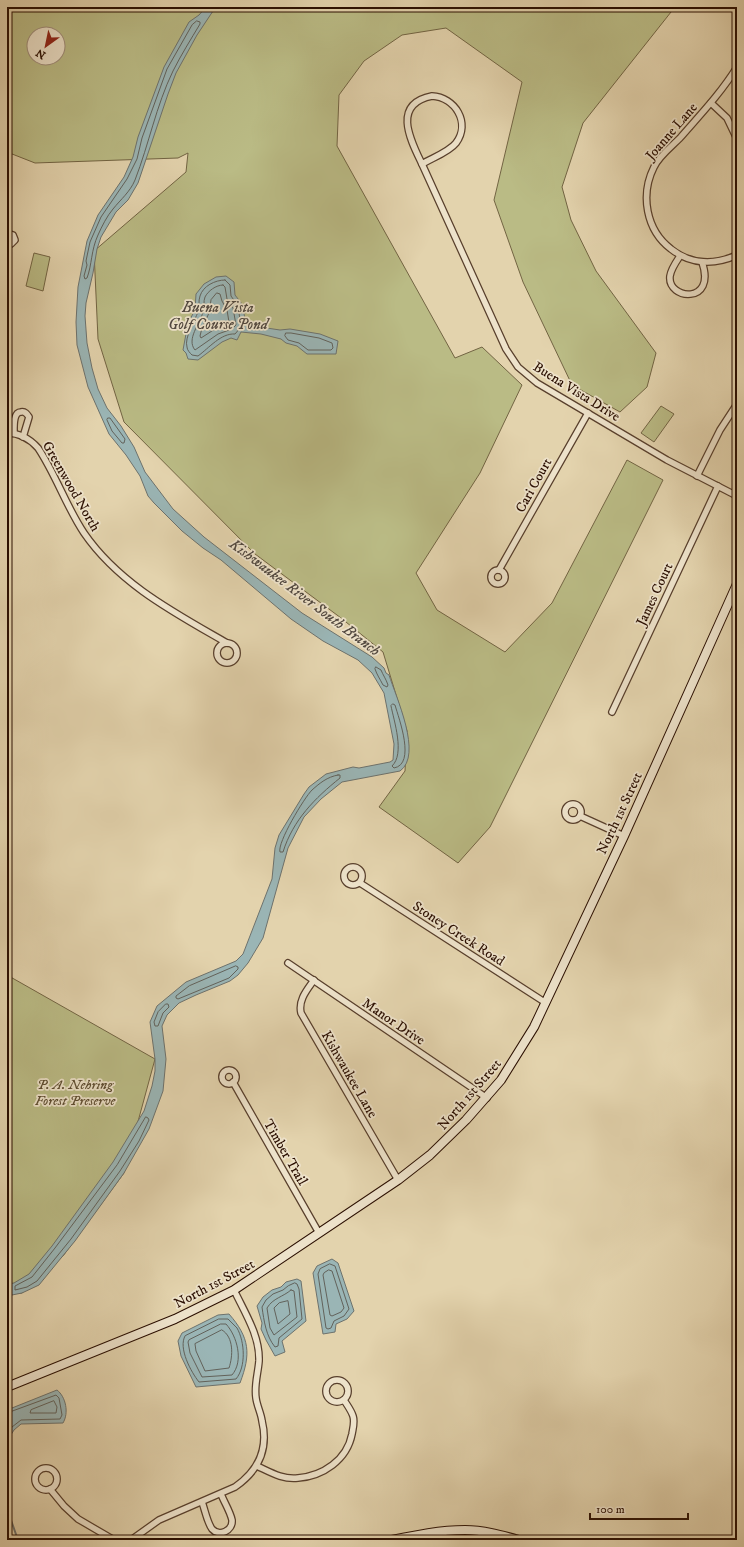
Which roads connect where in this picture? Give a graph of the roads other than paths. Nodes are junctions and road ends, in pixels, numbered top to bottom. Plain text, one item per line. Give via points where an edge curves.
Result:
1 (737, 67) edge
2 (711, 103) junction
3 (737, 139) edge
4 (422, 164) junction
5 (7, 233) edge
6 (7, 244) edge
7 (737, 255) edge
8 (680, 256) junction
9 (702, 262) junction
10 (737, 404) edge
11 (588, 413) junction
12 (7, 433) edge
13 (14, 433) junction
14 (24, 437) junction
15 (697, 476) junction
16 (718, 486) junction
17 (737, 496) edge
18 (499, 570) dead end
19 (737, 584) edge
20 (227, 643) dead end
21 (612, 712) dead end
22 (580, 816) dead end
23 (624, 836) junction
24 (360, 883) dead end
25 (288, 963) dead end
26 (314, 980) junction
27 (546, 1003) junction
28 (233, 1082) dead end
29 (487, 1098) junction
30 (398, 1180) junction
31 (319, 1233) junction
32 (234, 1290) junction
33 (7, 1387) edge
34 (344, 1400) dead end
35 (257, 1466) junction
36 (50, 1489) dead end
37 (220, 1494) junction
38 (202, 1502) junction
39 (114, 1540) edge
40 (131, 1540) edge
41 (392, 1540) edge
42 (519, 1540) edge

1 - 2 street, Joanne Lane
2 - 3 street via 727,118
2 - 8 street, Joanne Lane via 657,162 648,181 646,195 651,223 658,236
4 - 4 street, Buena Vista Drive via 409,134 407,118 412,107 421,100 432,96 442,97 456,108 461,120 461,132 452,147
4 - 11 street, Buena Vista Drive via 512,359 534,381
5 - 6 street via 13,235 15,240
7 - 9 street, Joanne Lane via 718,262
8 - 9 street, Joanne Lane
8 - 9 street via 672,269 670,279 673,287 688,295 697,292 703,285 706,276
10 - 15 street via 720,430
11 - 15 street, Buena Vista Drive
11 - 18 street, Cari Court
12 - 13 street, Greenwood North
13 - 14 street, Greenwood North
13 - 14 street via 16,415 23,412 29,417
14 - 20 street, Greenwood North via 38,448 84,533 113,567 152,598
15 - 16 street, Buena Vista Drive
16 - 17 street, Buena Vista Drive
16 - 21 street, James Court
19 - 23 street, North 1st Street
22 - 23 street
23 - 27 street, North 1st Street
24 - 27 street, Stoney Creek Road
25 - 26 street, Manor Drive
26 - 29 street, Manor Drive
26 - 30 street, Kishwaukee Lane via 300,1004 301,1013
27 - 29 street, North 1st Street via 518,1055
28 - 31 street, Timber Trail
29 - 30 street, North 1st Street via 430,1155
30 - 31 street, North 1st Street
31 - 32 street, North 1st Street
32 - 33 street, North 1st Street via 175,1318
32 - 35 street via 252,1328 258,1351 256,1398 264,1435
34 - 35 street via 353,1415 354,1427 348,1446 332,1466 318,1474 297,1479 276,1475
35 - 37 street via 241,1482
36 - 39 street via 78,1519
37 - 38 street
37 - 38 street via 232,1521 231,1527 224,1532 212,1528
38 - 40 street via 158,1520
41 - 42 street via 418,1534 465,1530

